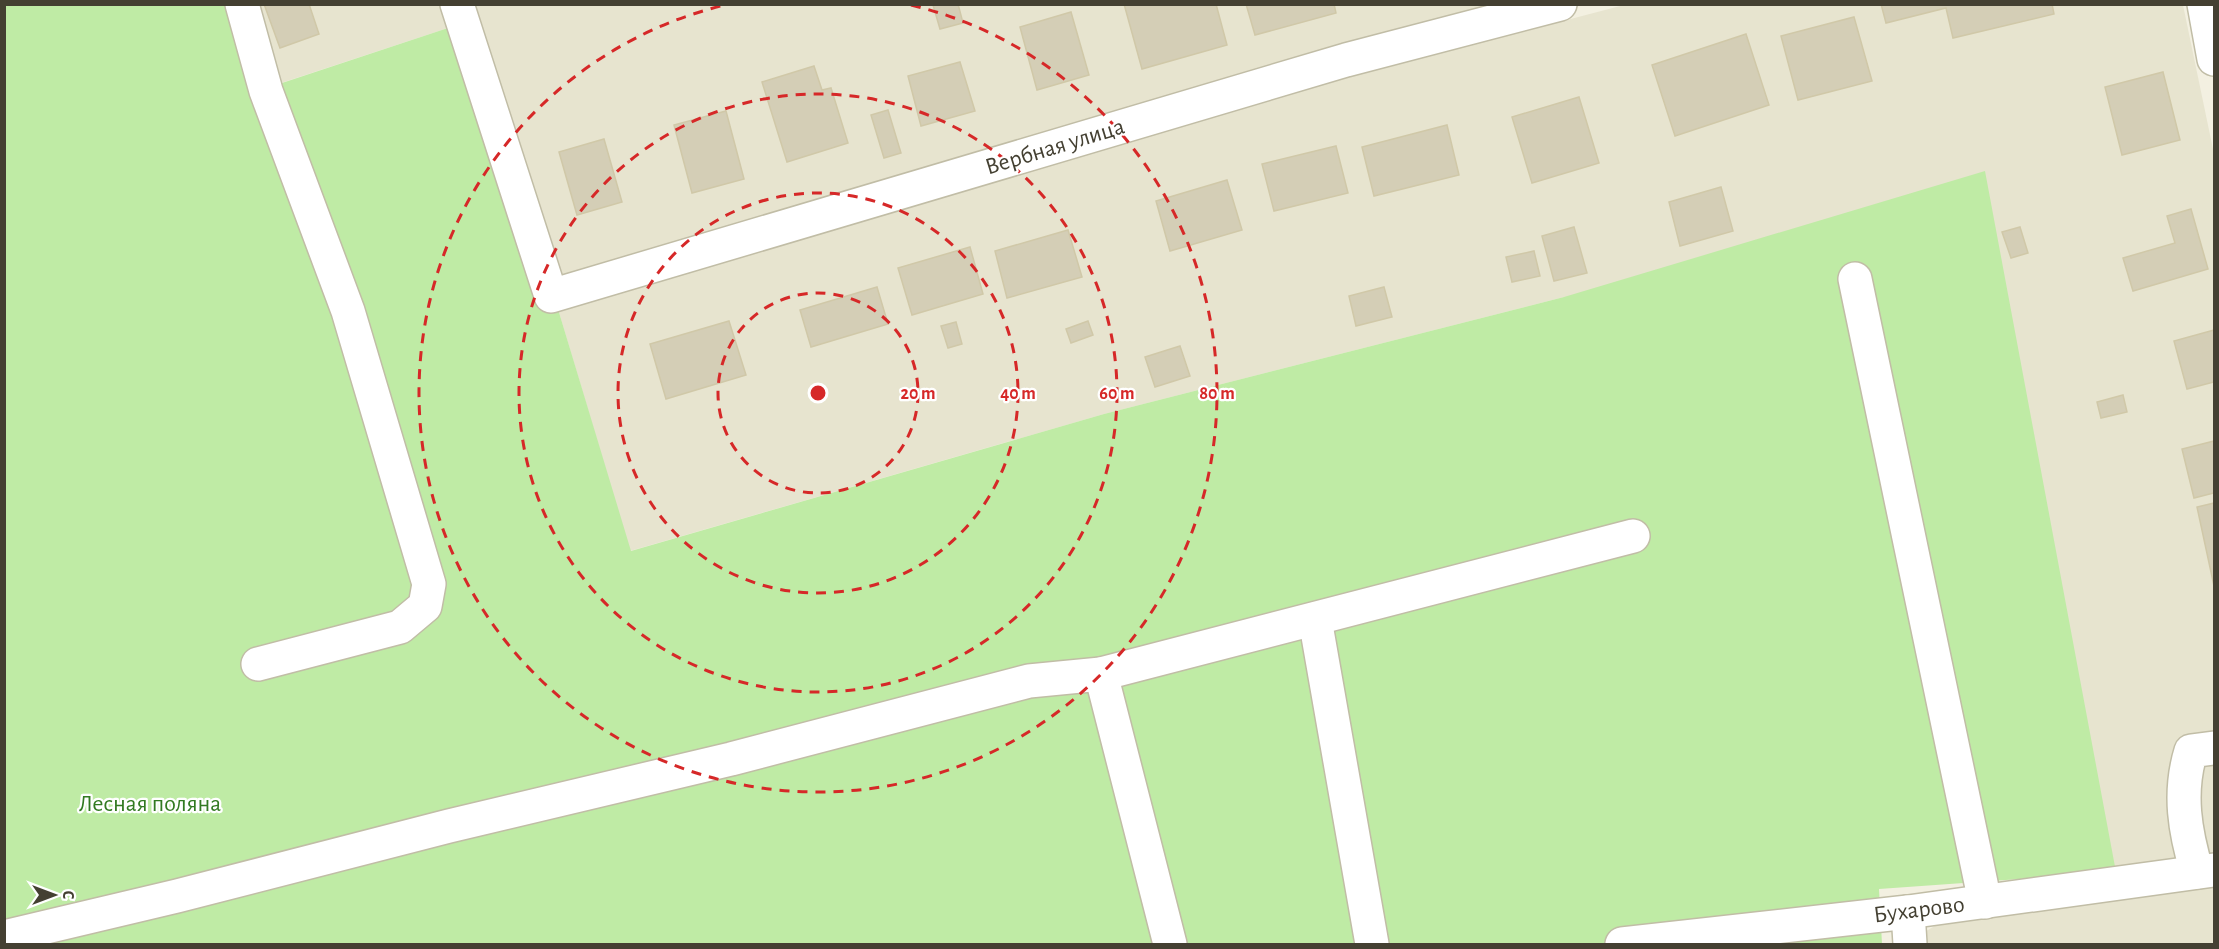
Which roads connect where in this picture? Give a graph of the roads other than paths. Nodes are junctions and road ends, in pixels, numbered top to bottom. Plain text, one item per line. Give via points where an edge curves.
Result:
1 (243, 4) edge
2 (457, 4) edge
3 (1560, 4) edge
4 (2204, 4) edge
5 (2214, 59) edge
6 (1855, 279) dead end
7 (1633, 536) dead end
8 (1315, 619) junction
9 (258, 664) dead end
10 (1101, 674) junction
11 (2214, 748) edge
12 (2206, 871) edge
13 (1985, 902) junction
14 (1908, 912) junction
15 (4, 937) edge
16 (1170, 945) edge
17 (1372, 945) edge
18 (1622, 945) edge
19 (1910, 945) edge

1 - 9 street via 266,91 348,311 429,584 425,606 400,627
2 - 3 street, Вербная улица via 551,296 1346,60
4 - 5 street
6 - 13 street
7 - 8 street
8 - 10 street
8 - 17 street
10 - 15 street via 1029,681 730,759
10 - 16 street
11 - 12 street via 2191,751 2185,772 2185,832
12 - 13 street, Бухарово
13 - 14 street, Бухарово
14 - 18 street, Бухарово
14 - 19 street

